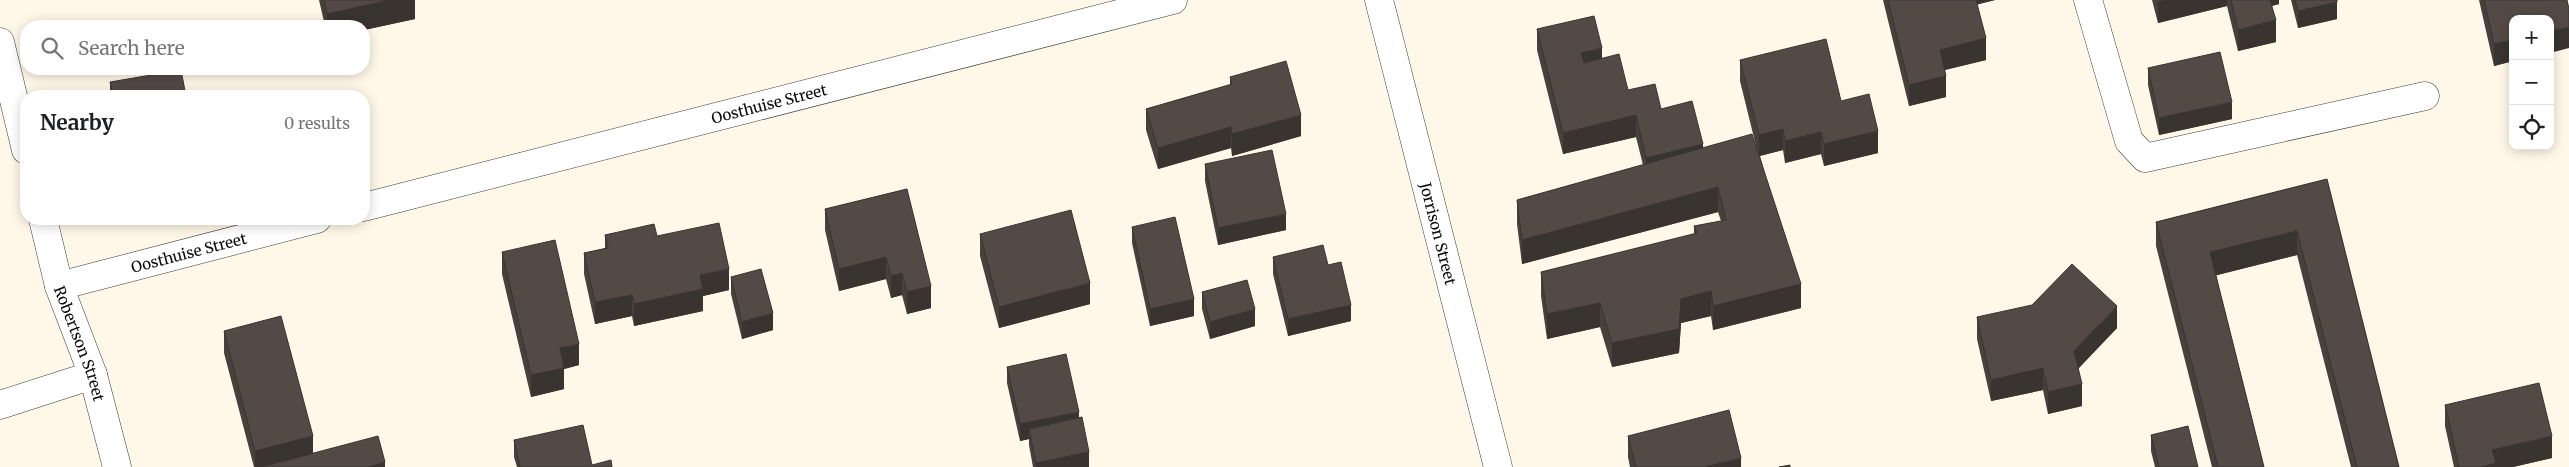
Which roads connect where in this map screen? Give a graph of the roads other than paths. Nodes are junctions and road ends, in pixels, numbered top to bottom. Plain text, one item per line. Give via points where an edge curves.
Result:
1 (1173, 0) edge
2 (1379, 0) edge
3 (2088, 0) edge
4 (0, 42) edge
5 (2426, 96) dead end
6 (20, 125) edge
7 (370, 204) edge
8 (44, 225) edge
9 (294, 225) edge
10 (59, 286) junction
11 (93, 375) junction
12 (0, 404) edge
13 (117, 467) edge
14 (1498, 467) edge

1 - 7 street, Oosthuise Street
2 - 14 street, Jorrison Street
3 - 5 street via 2129,141 2145,158
4 - 6 street
8 - 10 street, Robertson Street
9 - 10 street, Oosthuise Street
10 - 11 street, Robertson Street
11 - 12 street
11 - 13 street, Robertson Street

